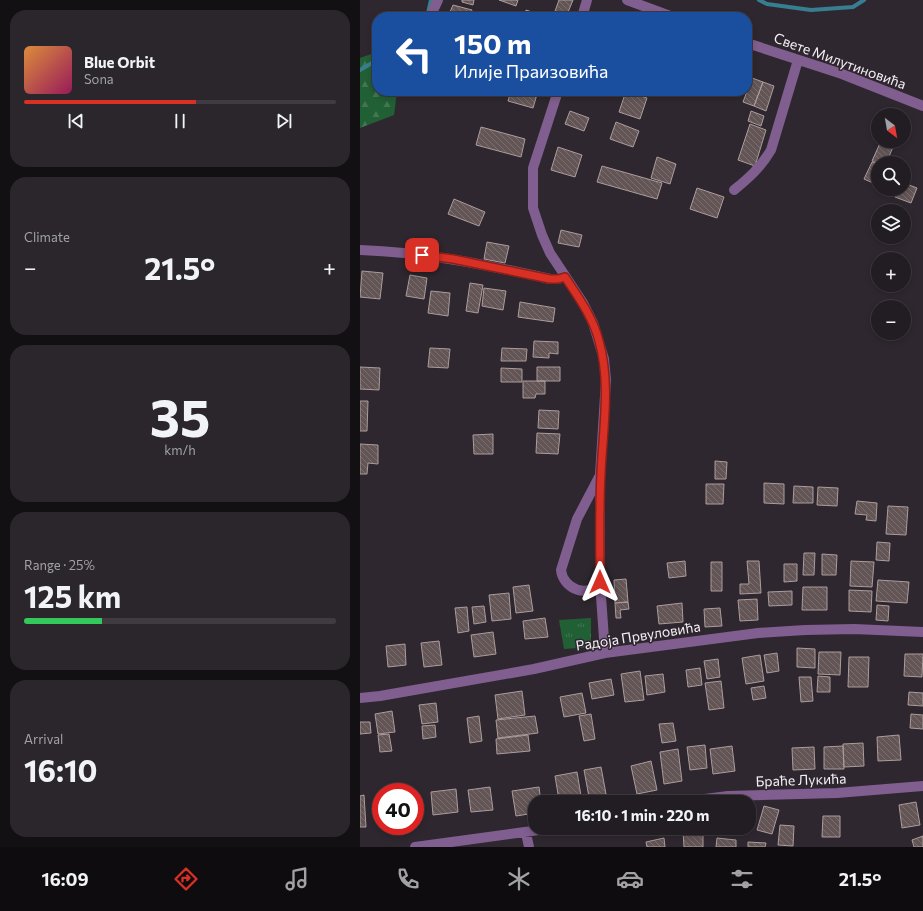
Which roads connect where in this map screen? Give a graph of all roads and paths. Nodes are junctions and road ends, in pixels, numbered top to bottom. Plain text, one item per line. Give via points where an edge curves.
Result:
1 (438, 0) edge
2 (587, 0) edge
3 (627, 0) edge
4 (432, 12) edge
5 (583, 12) edge
6 (659, 12) edge
7 (752, 45) edge
8 (798, 60) junction
9 (556, 96) edge
10 (923, 106) edge
11 (734, 190) dead end
12 (360, 250) edge
13 (565, 277) junction
14 (600, 475) junction
15 (600, 582) junction
16 (923, 632) edge
17 (605, 653) junction
18 (360, 698) edge
19 (923, 786) edge
20 (756, 795) edge
21 (526, 833) joint
22 (414, 847) edge
23 (529, 847) edge

1 - 4 street
2 - 5 street
3 - 6 street
7 - 8 street, Свете Милутиновића
8 - 10 street, Свете Милутиновића via 842,74
8 - 11 street via 771,150 754,174
9 - 13 street via 533,168 532,195 533,208 542,235
12 - 13 street via 392,251 453,259 550,279
13 - 14 street via 593,323 604,359 606,380
14 - 15 street
14 - 15 street via 577,519 561,570 564,581 584,592 597,587
15 - 17 street
16 - 17 street, Радоја Првуловића via 854,629 758,633
17 - 18 street, Радоја Првуловића via 526,670
19 - 20 street, Браће Лукића via 837,793
21 - 22 street
21 - 23 street

